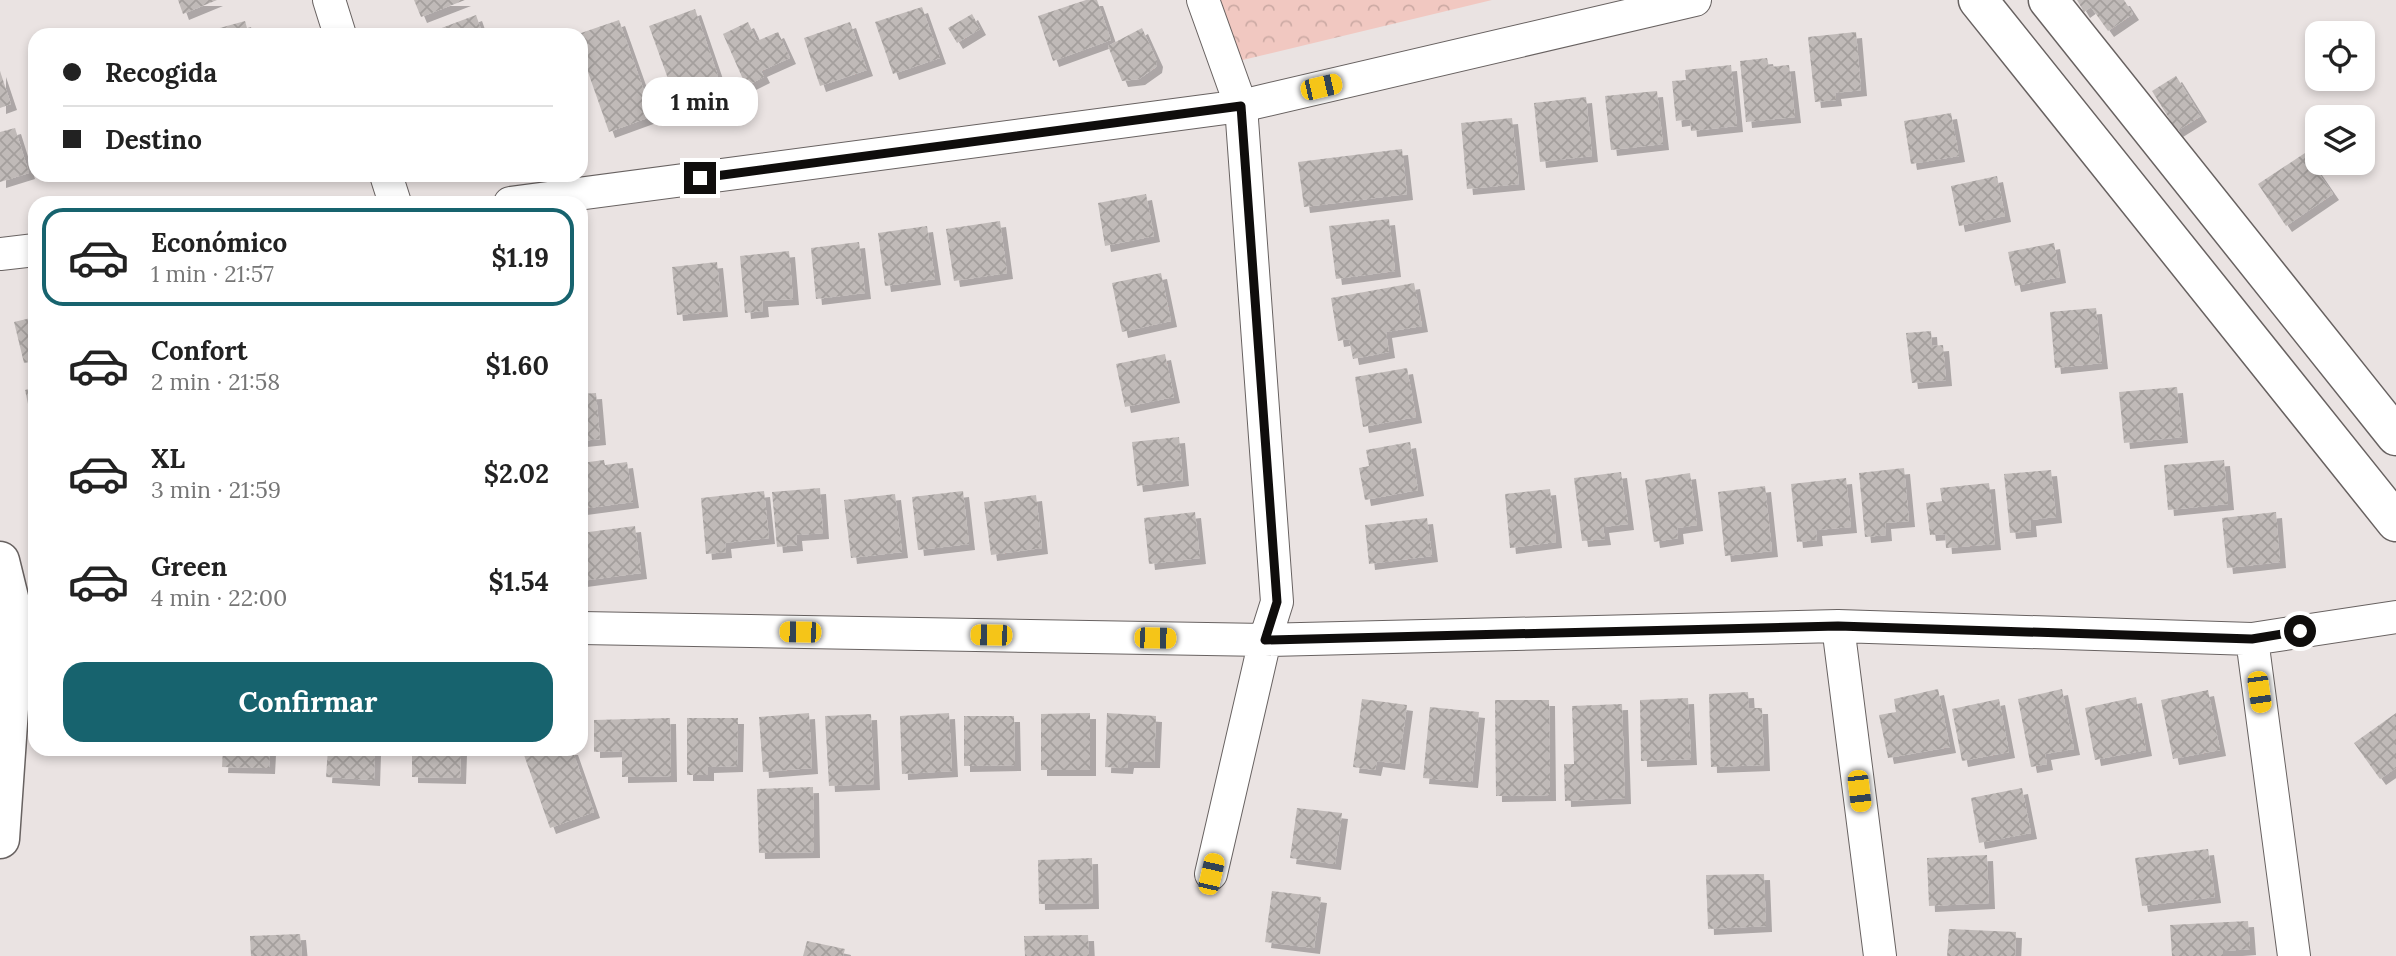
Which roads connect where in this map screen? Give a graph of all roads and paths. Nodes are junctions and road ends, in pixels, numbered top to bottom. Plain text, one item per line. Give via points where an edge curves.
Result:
1 (329, 0) edge
2 (1203, 0) edge
3 (1695, 0) edge
4 (1978, 0) edge
5 (2048, 0) edge
6 (338, 28) edge
7 (1241, 106) junction
8 (563, 196) edge
9 (28, 251) edge
10 (0, 254) edge
11 (2396, 436) edge
12 (2396, 522) edge
13 (0, 561) edge
14 (2396, 617) edge
15 (25, 622) edge
16 (1838, 626) junction
17 (588, 628) edge
18 (2252, 639) junction
19 (1265, 640) junction
20 (0, 839) edge
21 (1211, 874) dead end
22 (1880, 956) edge
23 (2294, 956) edge

1 - 6 street
2 - 7 street
3 - 7 street
4 - 12 street
5 - 11 street
7 - 8 street
7 - 19 street via 1277,602
9 - 10 street
13 - 15 street
14 - 18 street
15 - 20 street
16 - 18 street
16 - 19 street
16 - 22 street
17 - 19 street
18 - 23 street
19 - 21 street

